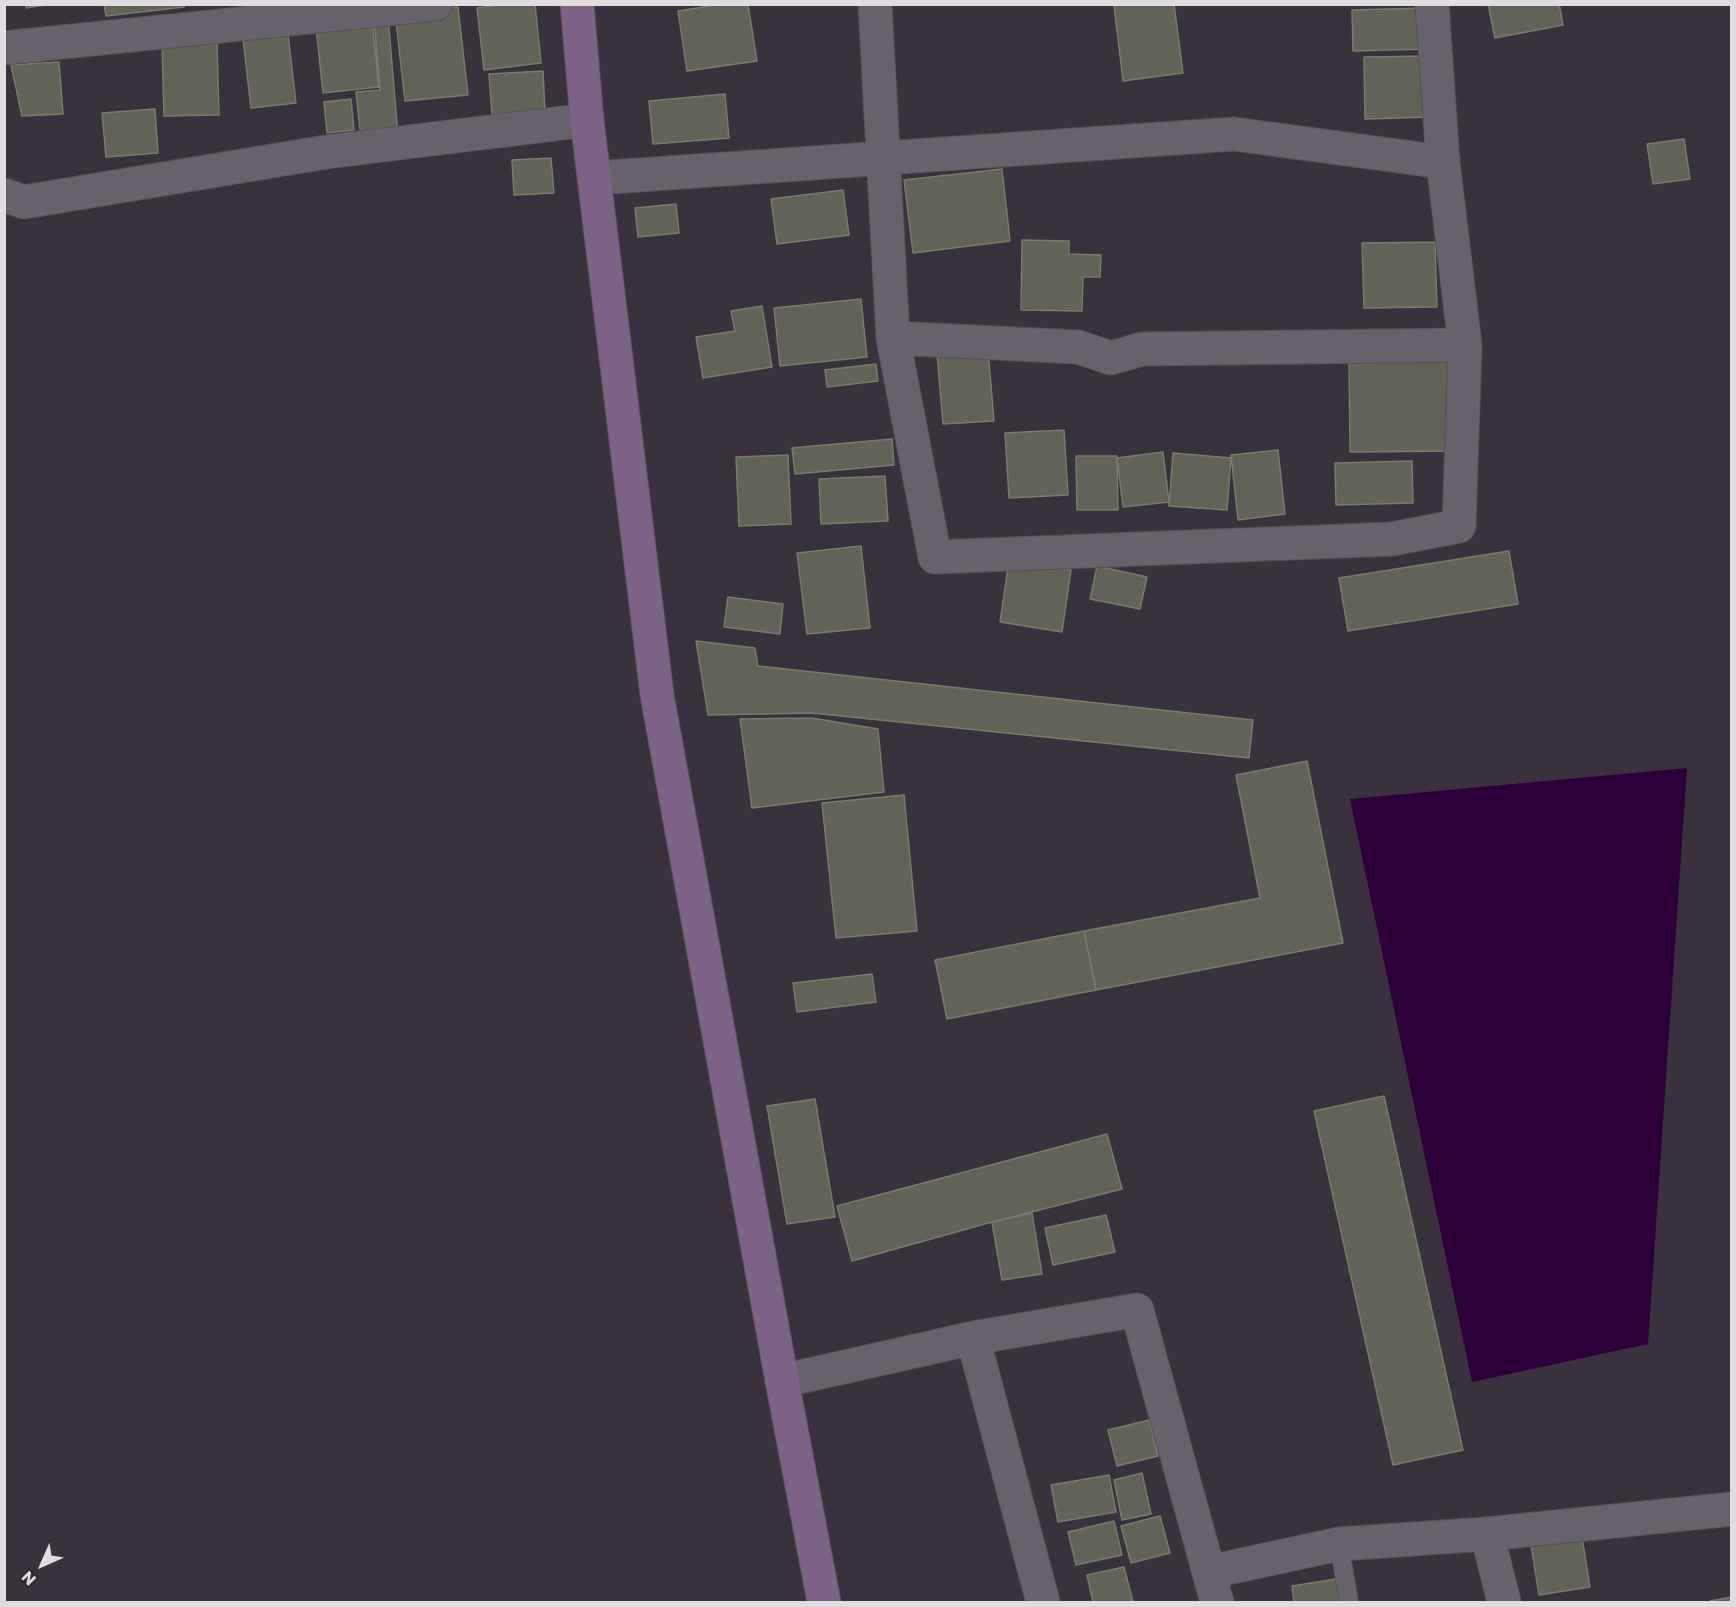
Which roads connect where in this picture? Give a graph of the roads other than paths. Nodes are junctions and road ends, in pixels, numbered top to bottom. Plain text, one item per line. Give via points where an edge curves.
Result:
1 (436, 4) edge
2 (578, 4) edge
3 (875, 4) edge
4 (1432, 4) edge
5 (247, 14) edge
6 (4, 48) edge
7 (587, 120) junction
8 (883, 158) junction
9 (1443, 162) junction
10 (595, 178) junction
11 (4, 195) edge
12 (893, 338) junction
13 (1465, 345) junction
14 (974, 1338) junction
15 (782, 1381) junction
16 (1731, 1509) edge
17 (1487, 1534) junction
18 (1339, 1544) junction
19 (1213, 1587) edge
20 (824, 1602) edge
21 (1043, 1602) edge
22 (1349, 1602) edge
23 (1504, 1602) edge

1 - 5 street
2 - 7 street
3 - 8 street
4 - 9 street
5 - 6 street
7 - 10 street
7 - 11 street via 326,152 24,202
8 - 9 street via 1234,134
8 - 10 street
8 - 12 street
9 - 13 street
10 - 15 street via 657,695
12 - 13 street via 1078,347 1111,358 1142,350
12 - 13 street via 935,556 1392,539 1459,526
14 - 15 street
14 - 19 street via 1137,1310
14 - 21 street
15 - 20 street
16 - 17 street
17 - 18 street
17 - 23 street
18 - 19 street
18 - 22 lane

